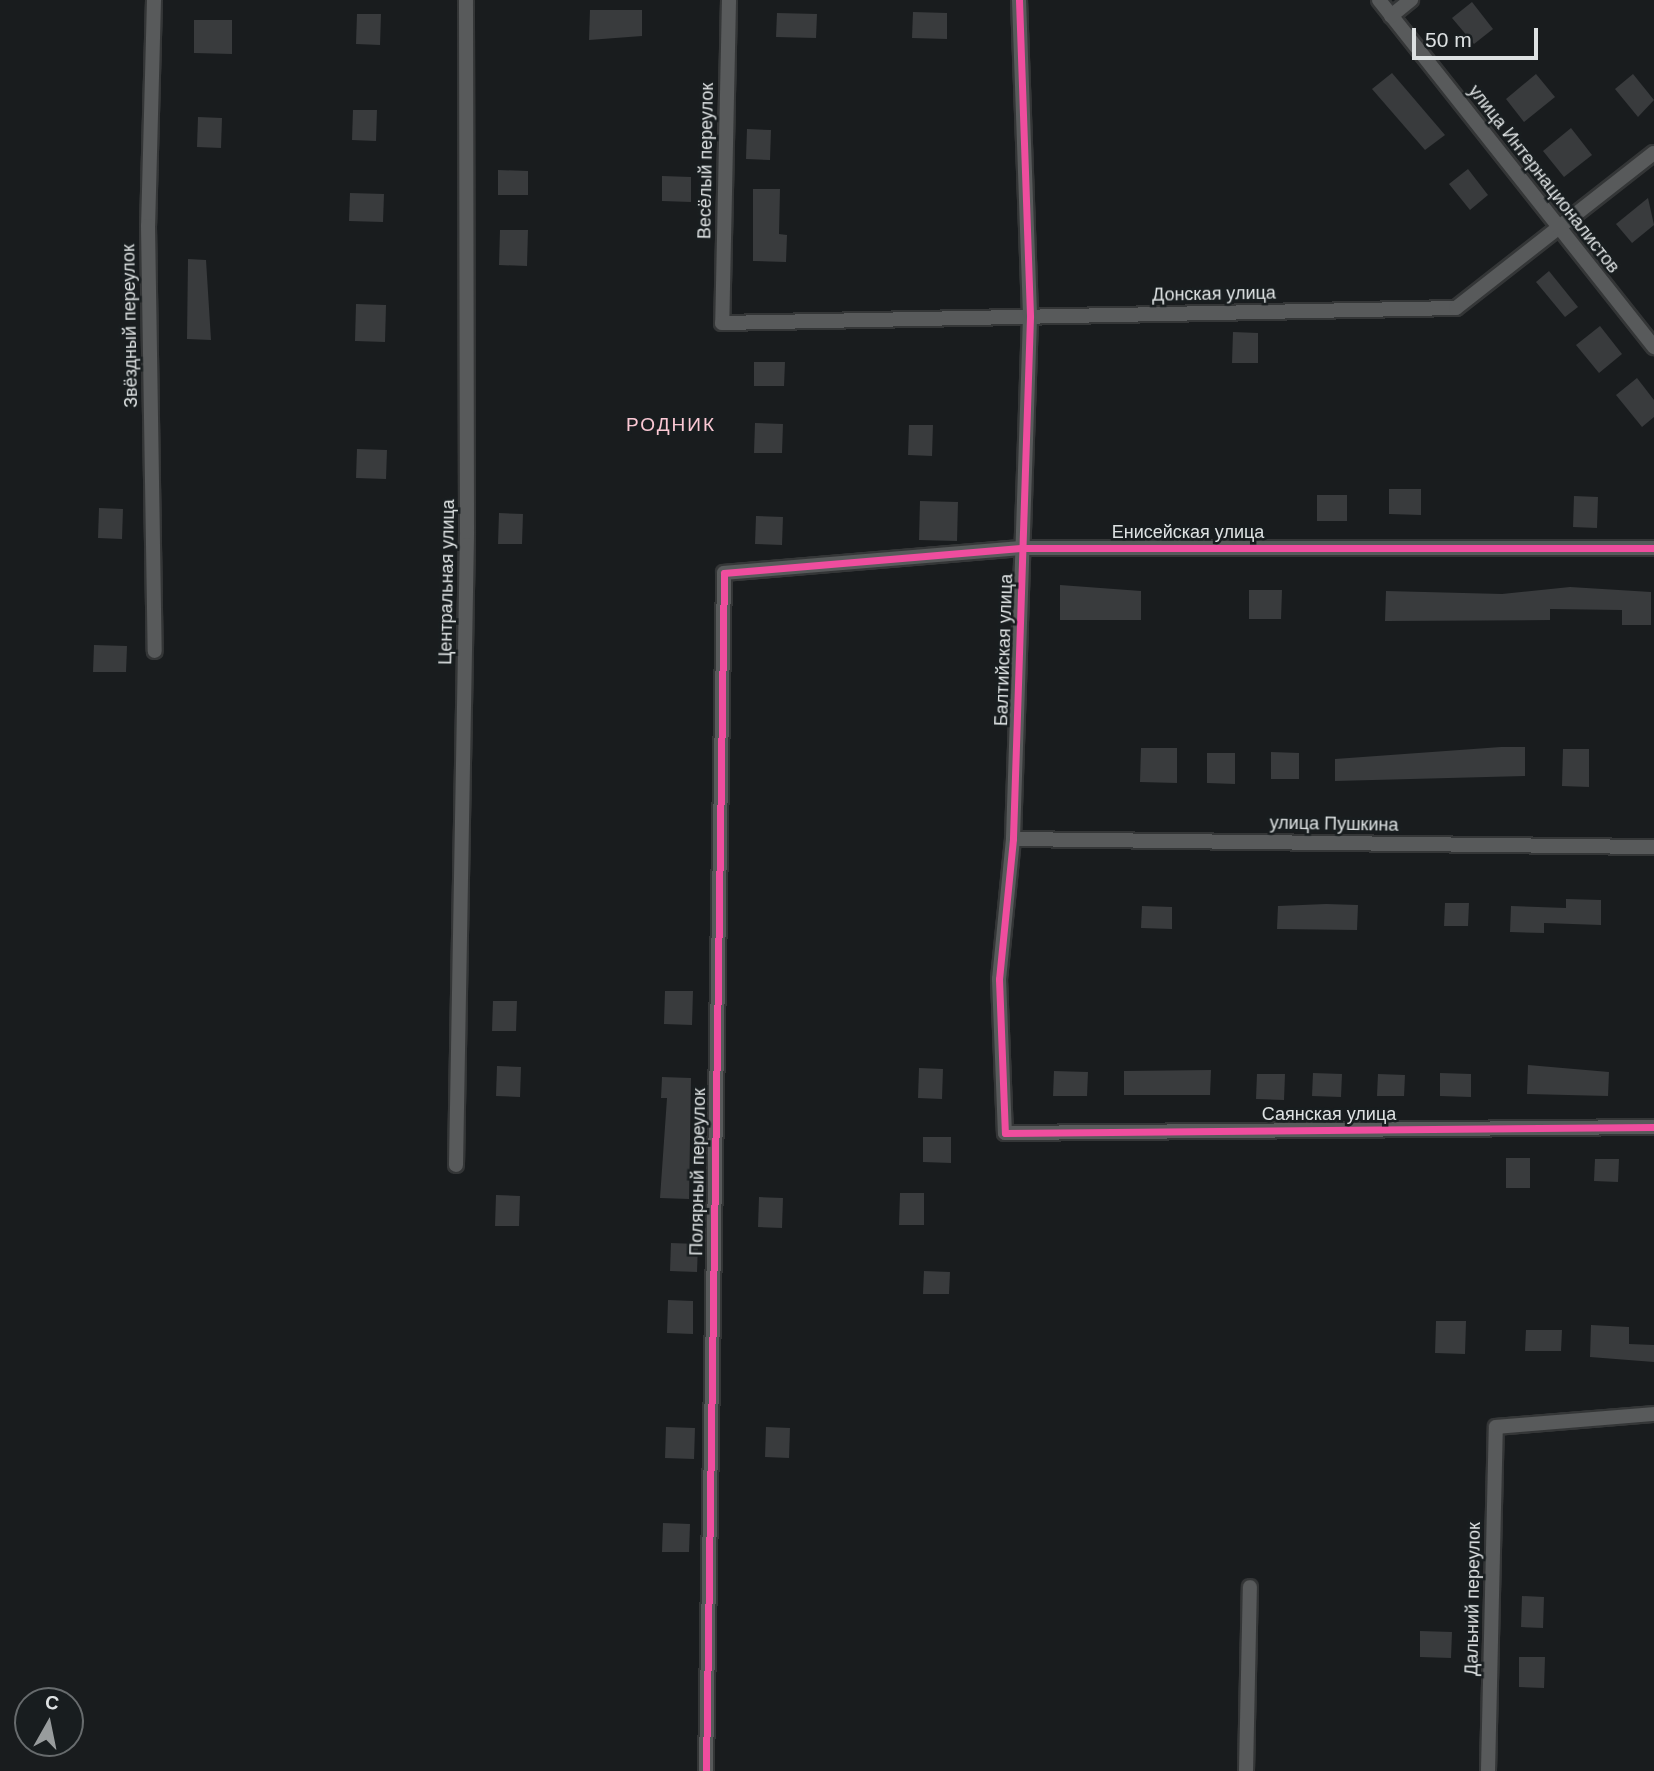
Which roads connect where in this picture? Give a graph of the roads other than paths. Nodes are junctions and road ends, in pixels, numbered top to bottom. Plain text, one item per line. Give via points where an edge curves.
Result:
1 (154, 0) edge
2 (466, 0) edge
3 (729, 0) edge
4 (1019, 0) edge
5 (1379, 0) edge
6 (1411, 0) edge
7 (1391, 16) junction
8 (1654, 153) edge
9 (1559, 230) junction
10 (1030, 317) junction
11 (722, 323) joint
12 (1654, 347) edge
13 (1023, 548) junction
14 (1654, 548) edge
15 (724, 573) joint
16 (155, 651) dead end
17 (1013, 839) junction
18 (1654, 847) edge
19 (1654, 1127) edge
20 (1005, 1133) joint
21 (456, 1165) dead end
22 (1654, 1414) edge
23 (1250, 1587) dead end
24 (706, 1771) edge
25 (1246, 1771) edge
26 (1488, 1771) edge

1 - 16 street, Звёздный переулок via 148,226
2 - 21 street, Центральная улица via 467,532
3 - 11 street, Весёлый переулок
4 - 10 street, Балтийская улица
5 - 7 street, улица Интернационалистов
6 - 7 street
7 - 9 street, улица Интернационалистов
8 - 9 street, Донская улица
9 - 10 street, Донская улица via 1456,308
9 - 12 street, улица Интернационалистов
10 - 11 street, Донская улица
10 - 13 street, Балтийская улица
13 - 14 street, Енисейская улица
13 - 15 street, Енисейская улица
13 - 17 street, Балтийская улица
15 - 24 street, Полярный переулок
17 - 18 street, улица Пушкина
17 - 20 street, Балтийская улица via 999,979
19 - 20 street, Саянская улица
22 - 26 street, Дальний переулок via 1496,1427
23 - 25 street

